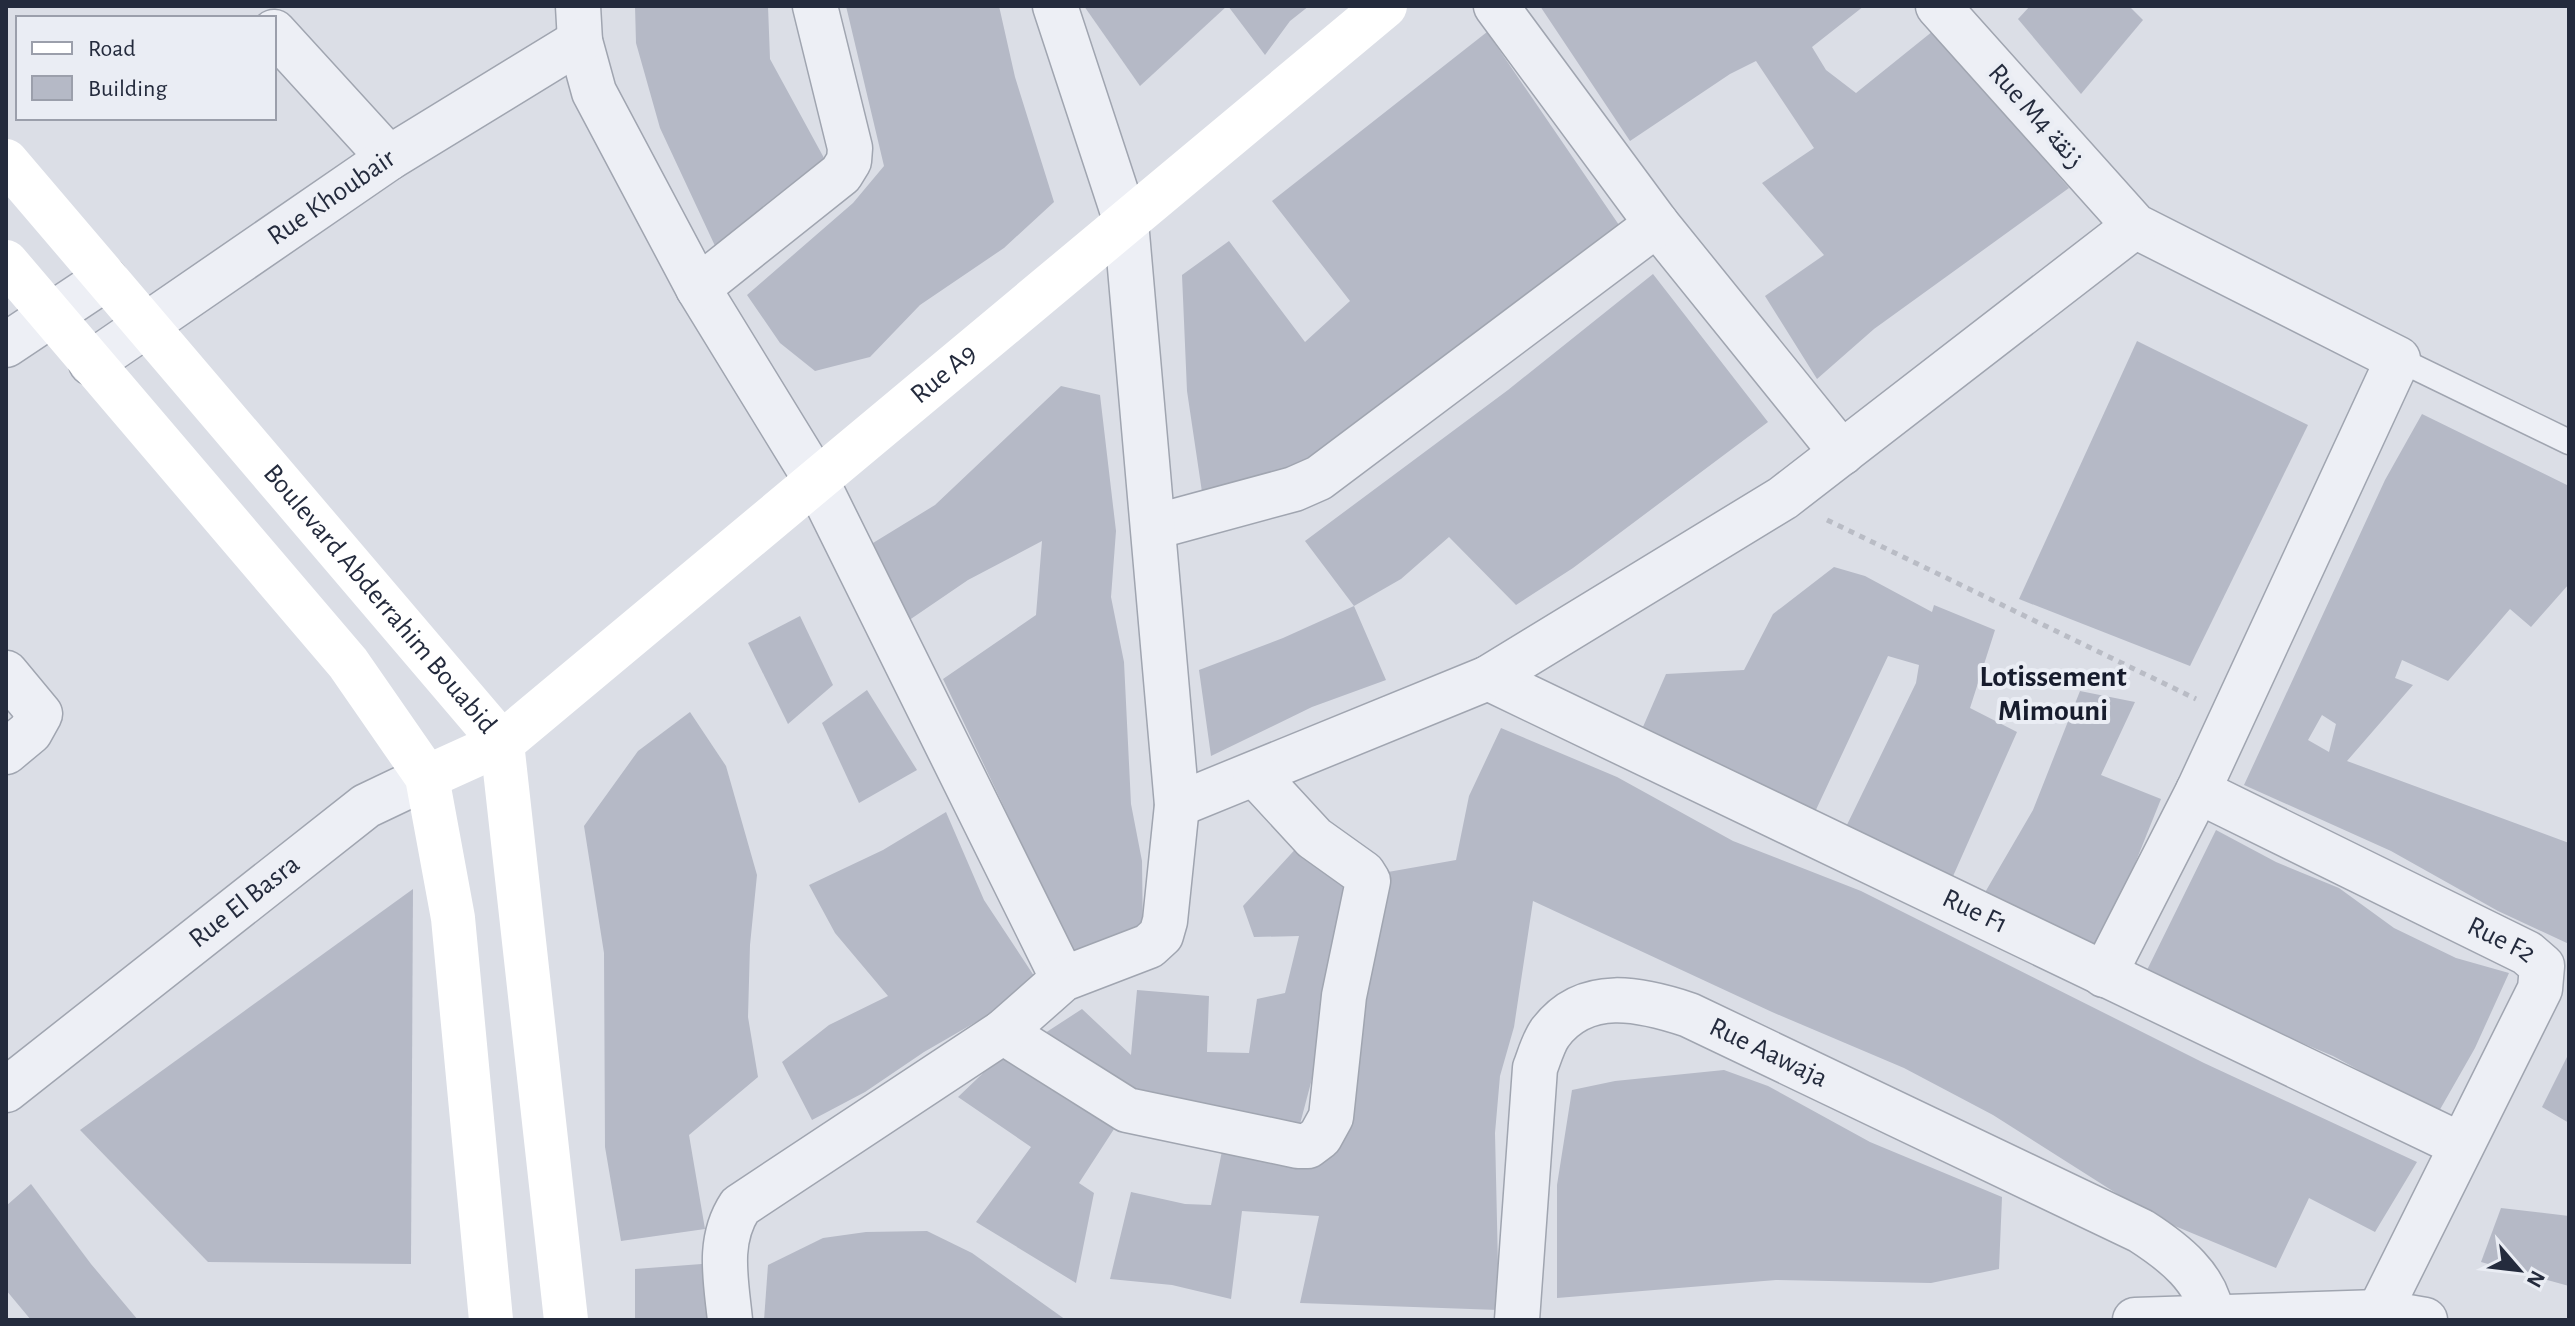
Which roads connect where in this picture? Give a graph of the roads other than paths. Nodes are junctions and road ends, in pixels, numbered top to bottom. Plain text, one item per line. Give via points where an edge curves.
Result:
1 (815, 6) edge
2 (1055, 6) edge
3 (1385, 6) edge
4 (1496, 6) edge
5 (1938, 6) edge
6 (579, 23) edge
7 (276, 34) edge
8 (389, 158) junction
9 (6, 161) edge
10 (1126, 222) junction
11 (1657, 224) junction
12 (2135, 226) junction
13 (6, 262) edge
14 (105, 279) junction
15 (698, 288) junction
16 (51, 317) junction
17 (145, 326) junction
18 (6, 345) edge
19 (2398, 359) junction
20 (91, 363) junction
21 (2569, 442) edge
22 (1842, 453) junction
23 (817, 482) junction
24 (1154, 527) junction
25 (6, 673) edge
26 (1488, 678) junction
27 (502, 743) junction
28 (6, 752) edge
29 (1255, 774) junction
30 (427, 777) junction
31 (2198, 791) junction
32 (1177, 805) junction
33 (2104, 975) junction
34 (1063, 979) junction
35 (1003, 1032) junction
36 (6, 1090) edge
37 (2461, 1145) junction
38 (2379, 1312) junction
39 (2212, 1318) edge
40 (491, 1320) edge
41 (566, 1320) edge
42 (730, 1320) edge
43 (1517, 1320) edge
44 (2135, 1320) edge
45 (2425, 1320) edge

1 - 15 street via 849,161 841,174
2 - 10 street
3 - 10 main road, Rue A9
4 - 11 street
5 - 12 street, Rue M4 زنقة
6 - 8 street, Rue Khoubair
6 - 15 street via 594,92
7 - 8 street
8 - 17 street, Rue Khoubair
9 - 14 main road, Boulevard Abderrahim Bouabid
10 - 23 main road, Rue A9
10 - 24 street
11 - 22 street
11 - 24 street via 1319,478
12 - 19 street
12 - 22 street
13 - 16 main road
14 - 16 street
14 - 17 main road, Boulevard Abderrahim Bouabid
15 - 23 street
16 - 18 street
16 - 20 main road
17 - 20 street, Rue Khoubair
17 - 27 main road, Boulevard Abderrahim Bouabid
19 - 21 lane
19 - 31 street
20 - 30 main road via 348,663
22 - 26 street via 1783,498
23 - 27 main road, Rue A9
23 - 34 street
24 - 32 street
25 - 28 street via 40,714 30,732
26 - 29 street
26 - 33 street, Rue F1
27 - 30 main road, Rue El Basra
27 - 41 main road, Boulevard Abderrahim Bouabid
29 - 32 street
29 - 35 street via 1314,838 1368,881 1344,996 1331,1117 1320,1137 1298,1146 1127,1110
30 - 36 street, Rue El Basra via 366,806
30 - 40 main road via 453,918
31 - 33 street
31 - 37 street, Rue F2 via 2527,953 2542,966 2540,989
32 - 34 street via 1161,935 1149,946
33 - 37 street, Rue F1
34 - 35 street
35 - 42 street via 740,1206 728,1224 724,1247
37 - 38 street, Rue F2
38 - 39 street
38 - 45 street
39 - 43 street, Rue Aawaja via 2204,1291 2186,1265 2141,1231 1689,1015 1647,1001 1606,1000 1575,1009 1549,1034 1535,1068
39 - 44 street

